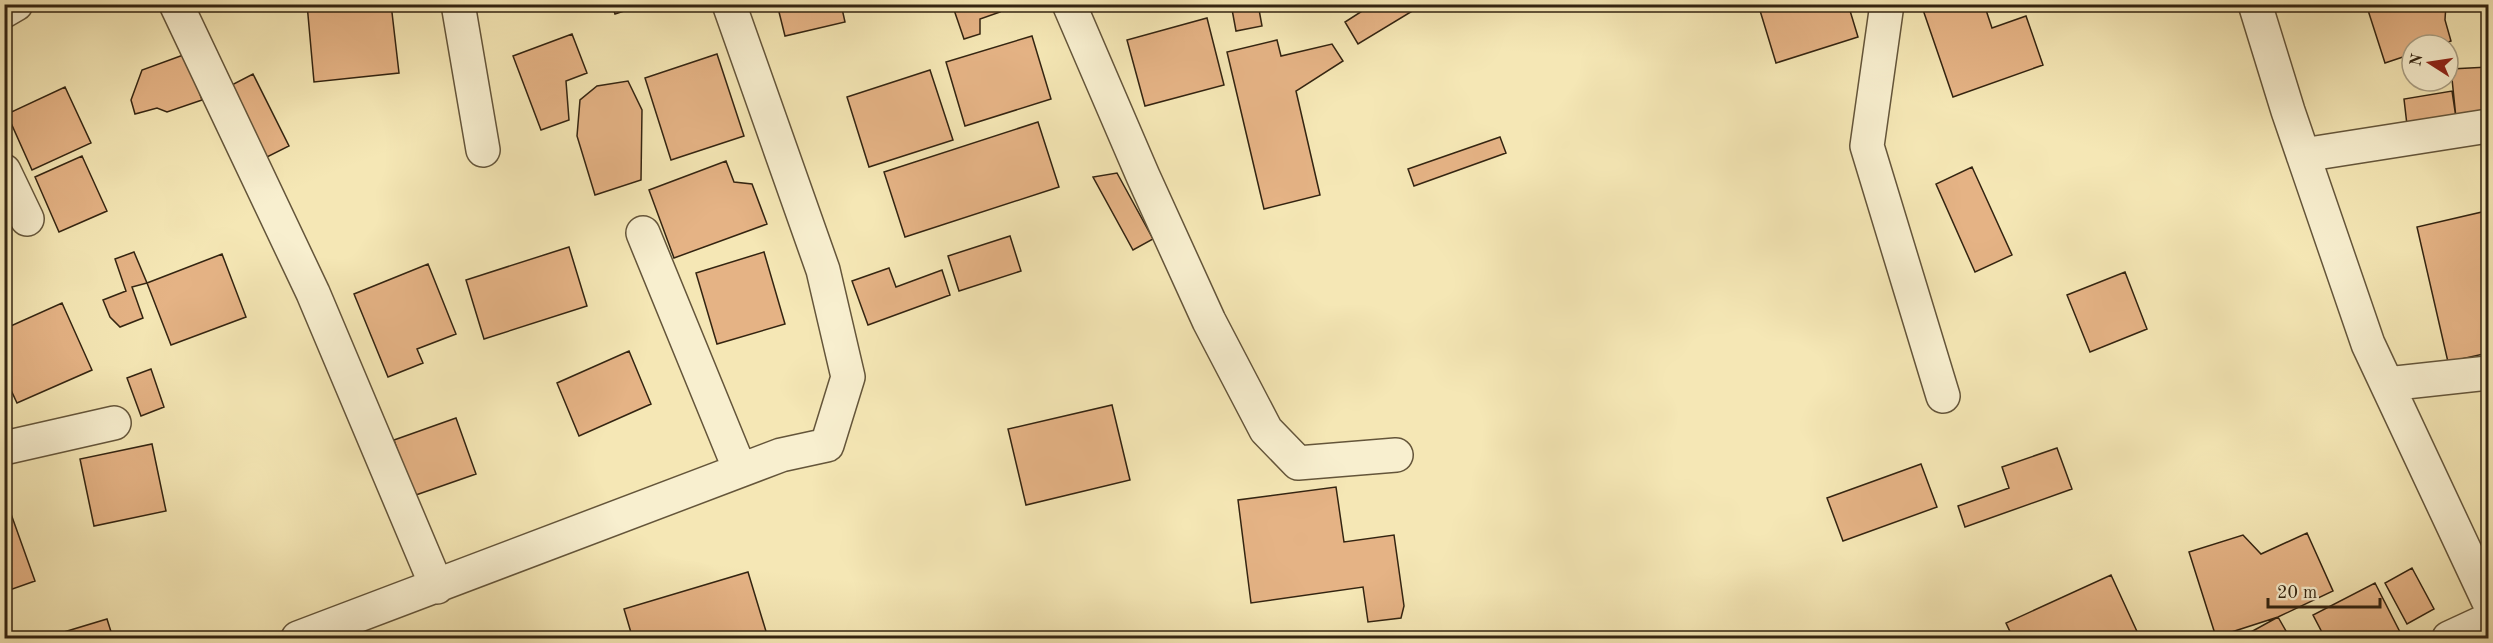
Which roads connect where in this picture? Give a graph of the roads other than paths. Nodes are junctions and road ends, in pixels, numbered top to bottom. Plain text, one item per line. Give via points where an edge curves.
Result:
1 (16, 4) edge
2 (176, 4) edge
3 (458, 4) edge
4 (729, 4) edge
5 (1069, 4) edge
6 (1887, 4) edge
7 (2255, 4) edge
8 (4, 11) edge
9 (2488, 126) edge
10 (483, 150) dead end
11 (2303, 155) junction
12 (4, 171) edge
13 (27, 219) dead end
14 (643, 233) dead end
15 (2488, 373) edge
16 (2387, 384) junction
17 (1943, 396) dead end
18 (114, 423) dead end
19 (4, 448) edge
20 (1395, 455) dead end
21 (740, 470) junction
22 (436, 587) junction
23 (2488, 600) edge
24 (2488, 620) edge
25 (298, 639) edge
26 (2449, 639) edge

1 - 8 street
2 - 22 street via 313,293
3 - 10 street
4 - 21 street via 823,270 849,376 827,445 781,455
5 - 20 street via 1204,310 1266,430 1298,463
6 - 17 street via 1867,146
7 - 11 street
9 - 11 street
11 - 16 street via 2368,344
12 - 13 street
14 - 21 street
15 - 16 street
16 - 23 street
18 - 19 street
21 - 22 street
22 - 25 street
24 - 26 street

